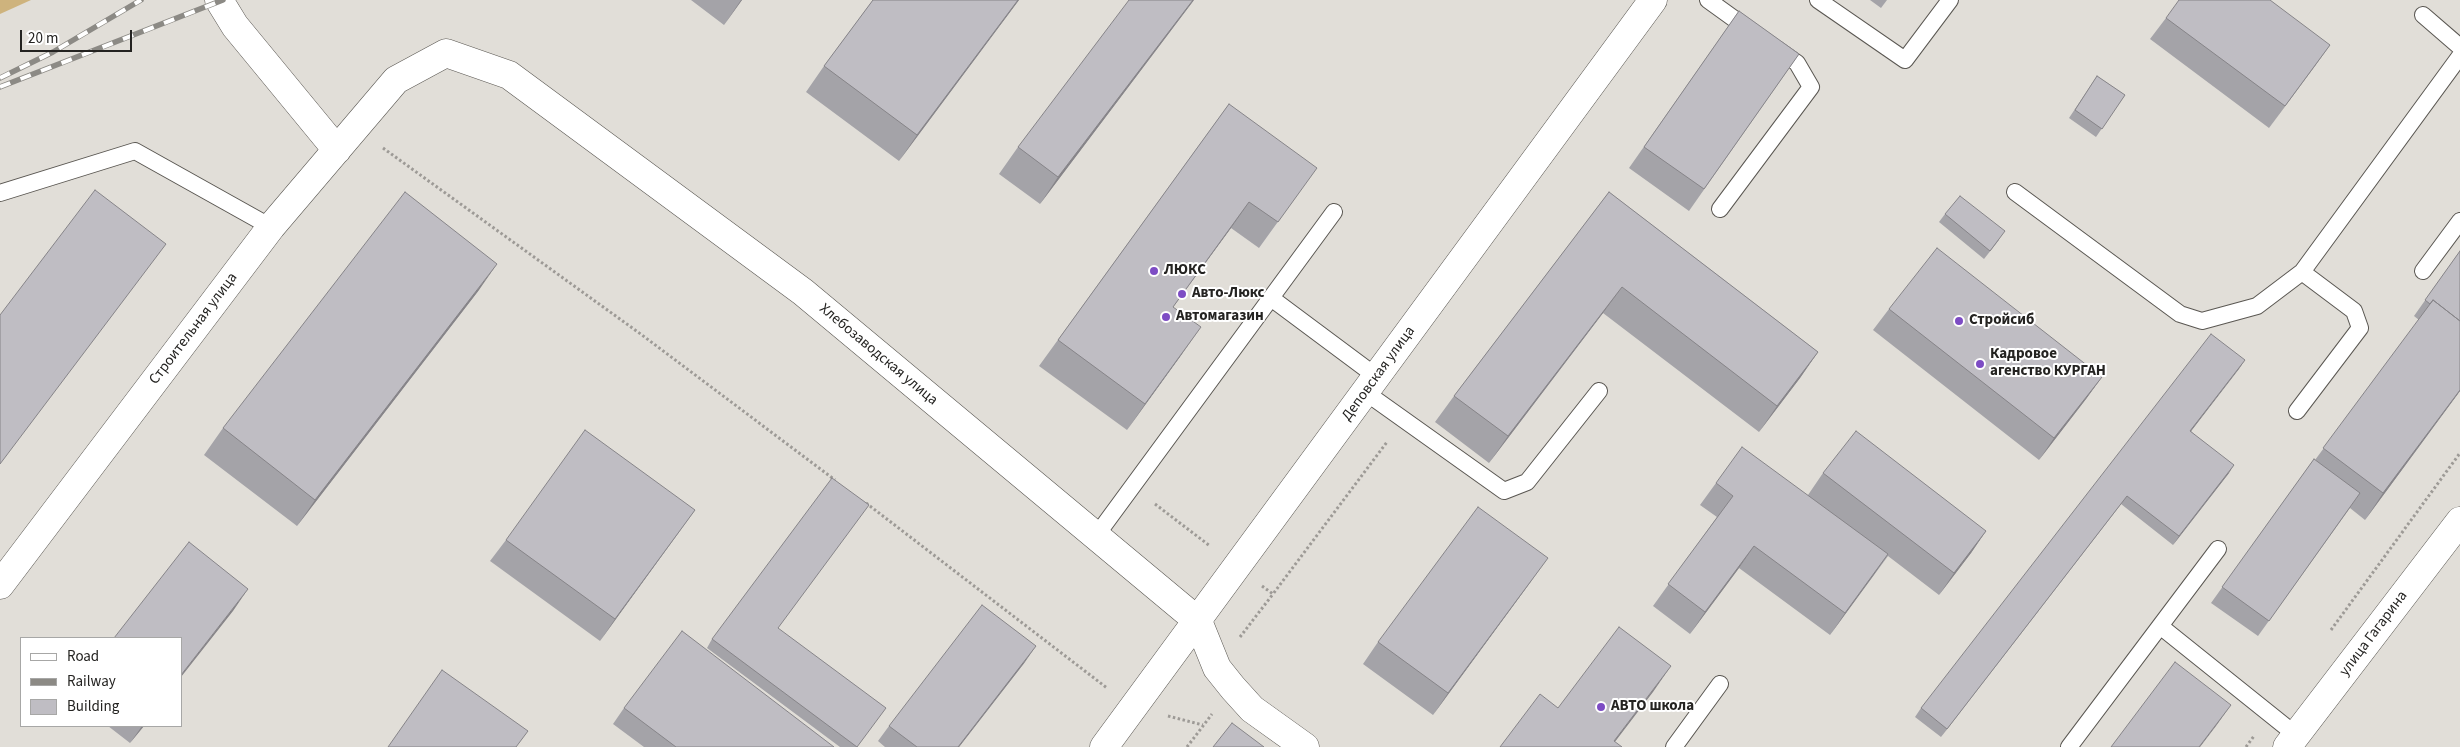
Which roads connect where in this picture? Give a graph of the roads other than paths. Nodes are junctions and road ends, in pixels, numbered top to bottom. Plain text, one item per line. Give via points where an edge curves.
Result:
1 (220, 0) edge
2 (1653, 0) edge
3 (1708, 0) edge
4 (1818, 0) edge
5 (1950, 0) edge
6 (2423, 15) dead end
7 (2460, 47) edge
8 (2460, 56) edge
9 (396, 80) joint
10 (337, 150) junction
11 (2015, 192) dead end
12 (0, 193) edge
13 (1720, 209) dead end
14 (1334, 212) dead end
15 (2460, 221) edge
16 (272, 227) junction
17 (2302, 272) junction
18 (2423, 272) dead end
19 (1271, 298) junction
20 (1371, 385) junction
21 (1599, 391) dead end
22 (2297, 411) dead end
23 (2460, 521) edge
24 (1096, 536) junction
25 (2218, 549) dead end
26 (0, 585) edge
27 (1198, 621) junction
28 (2160, 626) junction
29 (1720, 684) dead end
30 (2292, 741) edge
31 (1104, 747) edge
32 (1305, 747) edge
33 (1674, 747) edge
34 (2069, 747) edge

1 - 10 street via 235,26
2 - 20 street, Деповская улица
3 - 13 lane via 1797,63 1811,87
4 - 5 lane via 1905,60
6 - 7 lane
8 - 17 lane
9 - 10 street, Строительная улица
9 - 24 street, Хлебозаводская улица via 446,53 509,75 803,292
10 - 16 street, Строительная улица
11 - 17 lane via 2180,314 2202,321 2256,306
12 - 16 lane via 135,151
14 - 19 lane
15 - 18 lane
16 - 26 street, Строительная улица
17 - 22 lane via 2354,310 2360,328
19 - 20 lane
19 - 24 lane
20 - 21 lane via 1504,491 1526,482
20 - 27 street, Деповская улица
23 - 30 street, улица Гагарина
24 - 27 street, Хлебозаводская улица
25 - 28 lane
27 - 31 street, Деповская улица
27 - 32 street, Хлебозаводская улица via 1225,678 1252,708
28 - 30 lane via 2269,715
28 - 34 lane
29 - 33 lane

